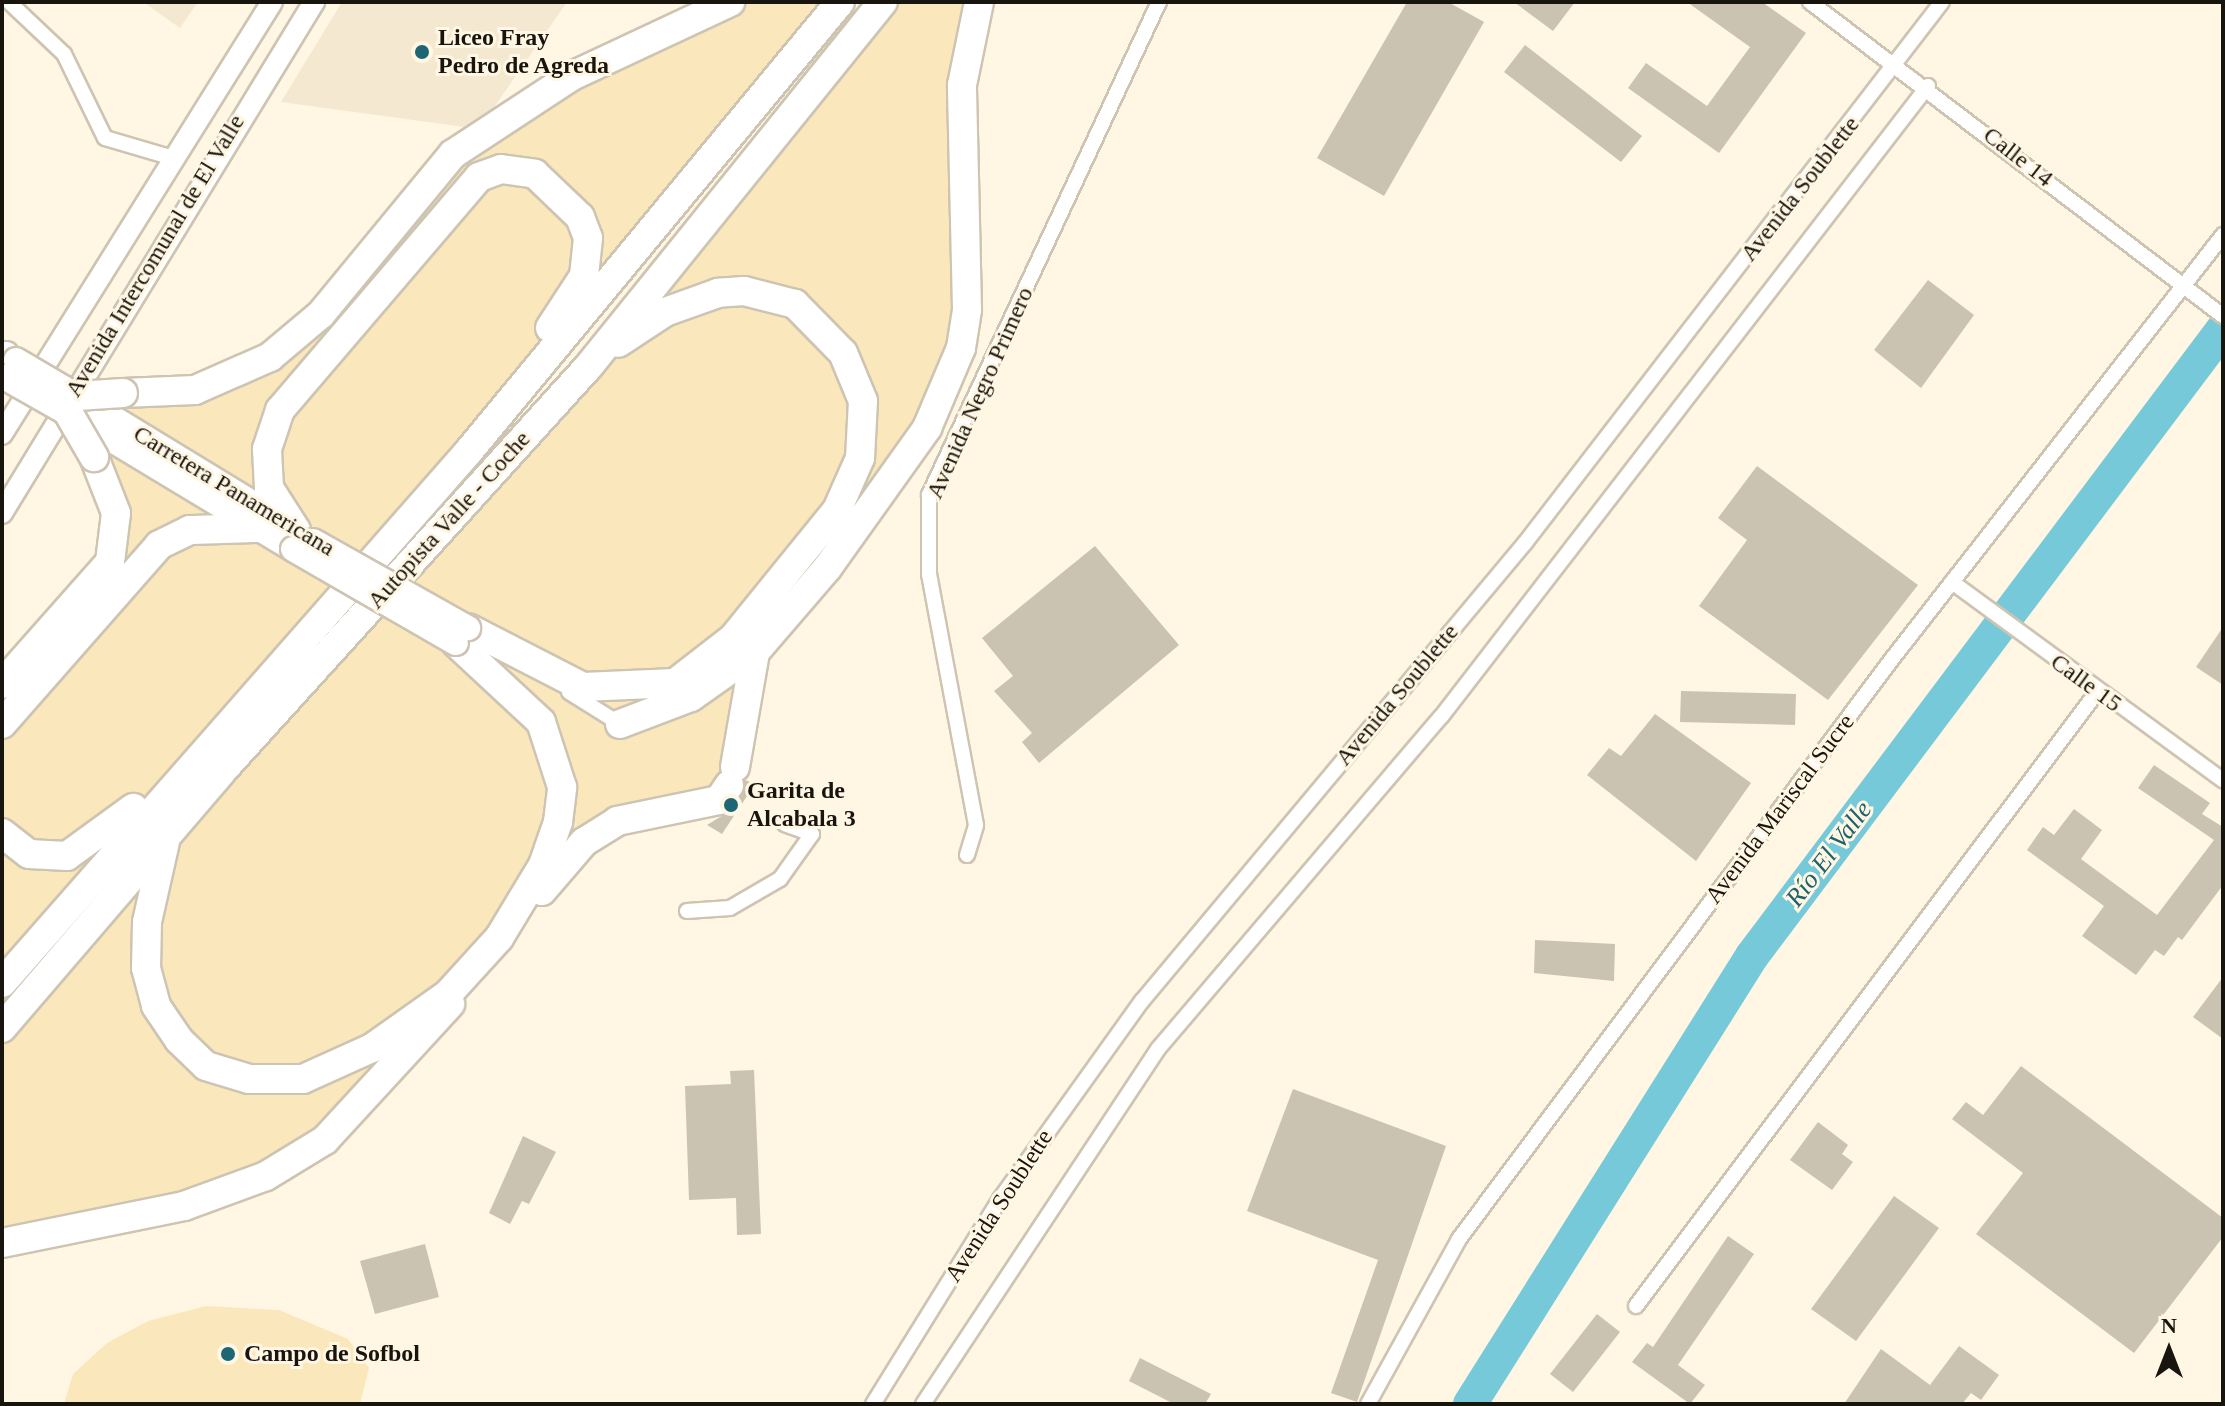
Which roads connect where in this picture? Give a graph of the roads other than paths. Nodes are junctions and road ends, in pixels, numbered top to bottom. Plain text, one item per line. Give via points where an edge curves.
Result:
1 (9, 2) edge
2 (272, 2) edge
3 (314, 2) edge
4 (730, 2) edge
5 (840, 2) edge
6 (883, 2) edge
7 (979, 2) edge
8 (1159, 2) edge
9 (1810, 2) edge
10 (1942, 2) edge
11 (1898, 63) junction
12 (1928, 86) junction
13 (173, 158) junction
14 (2223, 235) edge
15 (112, 255) junction
16 (143, 272) junction
17 (2184, 286) junction
18 (2223, 316) edge
19 (5, 363) edge
20 (589, 366) junction
21 (73, 405) junction
22 (9, 411) edge
23 (2, 434) edge
24 (469, 451) junction
25 (2, 513) edge
26 (257, 528) junction
27 (298, 538) junction
28 (1953, 583) junction
29 (462, 636) junction
30 (755, 652) junction
31 (2, 684) edge
32 (2097, 692) junction
33 (2, 724) edge
34 (620, 724) joint
35 (190, 763) junction
36 (2223, 780) edge
37 (785, 824) dead end
38 (2, 833) edge
39 (166, 840) junction
40 (967, 855) dead end
41 (687, 911) dead end
42 (2, 983) edge
43 (2, 1028) edge
44 (2, 1243) edge
45 (1636, 1306) dead end
46 (873, 1404) edge
47 (923, 1404) edge
48 (1368, 1404) edge

1 - 13 street via 64,54 105,138
2 - 13 main road, Avenida Intercomunal de El Valle
3 - 16 main road, Avenida Intercomunal de El Valle
4 - 21 highway, bridge via 570,77 453,154 321,314 270,357 195,390 123,393
5 - 24 highway, Autopista Valle - Coche
6 - 20 highway, Autopista Valle - Coche
7 - 30 highway via 962,85 967,309 961,348 927,428 898,472
8 - 40 street, Avenida Negro Primero via 929,495 929,574 976,825
9 - 11 street, Calle 14
10 - 11 street, Avenida Soublette
11 - 12 street, Calle 14
11 - 46 street, Avenida Soublette via 1525,543 1135,1010 1000,1199
12 - 17 street, Calle 14
12 - 47 street via 1441,717 1167,1038
13 - 15 main road, Avenida Intercomunal de El Valle
14 - 17 street, Avenida Mariscal Sucre
15 - 16 main road
15 - 22 main road, Avenida Intercomunal de El Valle
16 - 25 main road, Avenida Intercomunal de El Valle
17 - 18 street, Calle 14
17 - 28 street, Avenida Mariscal Sucre
19 - 21 main road, Carretera Panamericana, bridge
20 - 29 highway via 691,301 744,291 795,304 833,340 854,376 863,401 860,458 837,510 733,638 675,683 583,687
20 - 39 highway, Autopista Valle - Coche
21 - 26 main road, Carretera Panamericana
21 - 27 main road, Carretera Panamericana
21 - 31 highway, bridge via 116,513 110,562
22 - 23 main road, Avenida Intercomunal de El Valle
24 - 27 highway via 584,276 588,258 588,238 569,199 519,170 501,169 462,189 280,410 267,449 269,488
24 - 35 highway, Autopista Valle - Coche
26 - 27 main road, Carretera Panamericana
26 - 33 highway via 190,530 159,545
27 - 29 main road, Carretera Panamericana, bridge
28 - 32 street, Calle 15
28 - 48 street, Avenida Mariscal Sucre via 1459,1239
29 - 34 street
29 - 39 highway via 541,722 562,787 558,822 543,865 499,938 448,994 372,1048 303,1079 249,1079 206,1066 179,1040 156,1006 146,968 147,922
30 - 34 highway via 691,697
30 - 44 highway via 728,784 637,813 584,842 417,1045 303,1156 184,1206
32 - 36 street, Calle 15
32 - 45 street
35 - 38 highway via 67,856 29,854
35 - 42 highway, Autopista Valle - Coche
37 - 41 street via 812,834 780,879 730,908
39 - 43 highway, Autopista Valle - Coche

